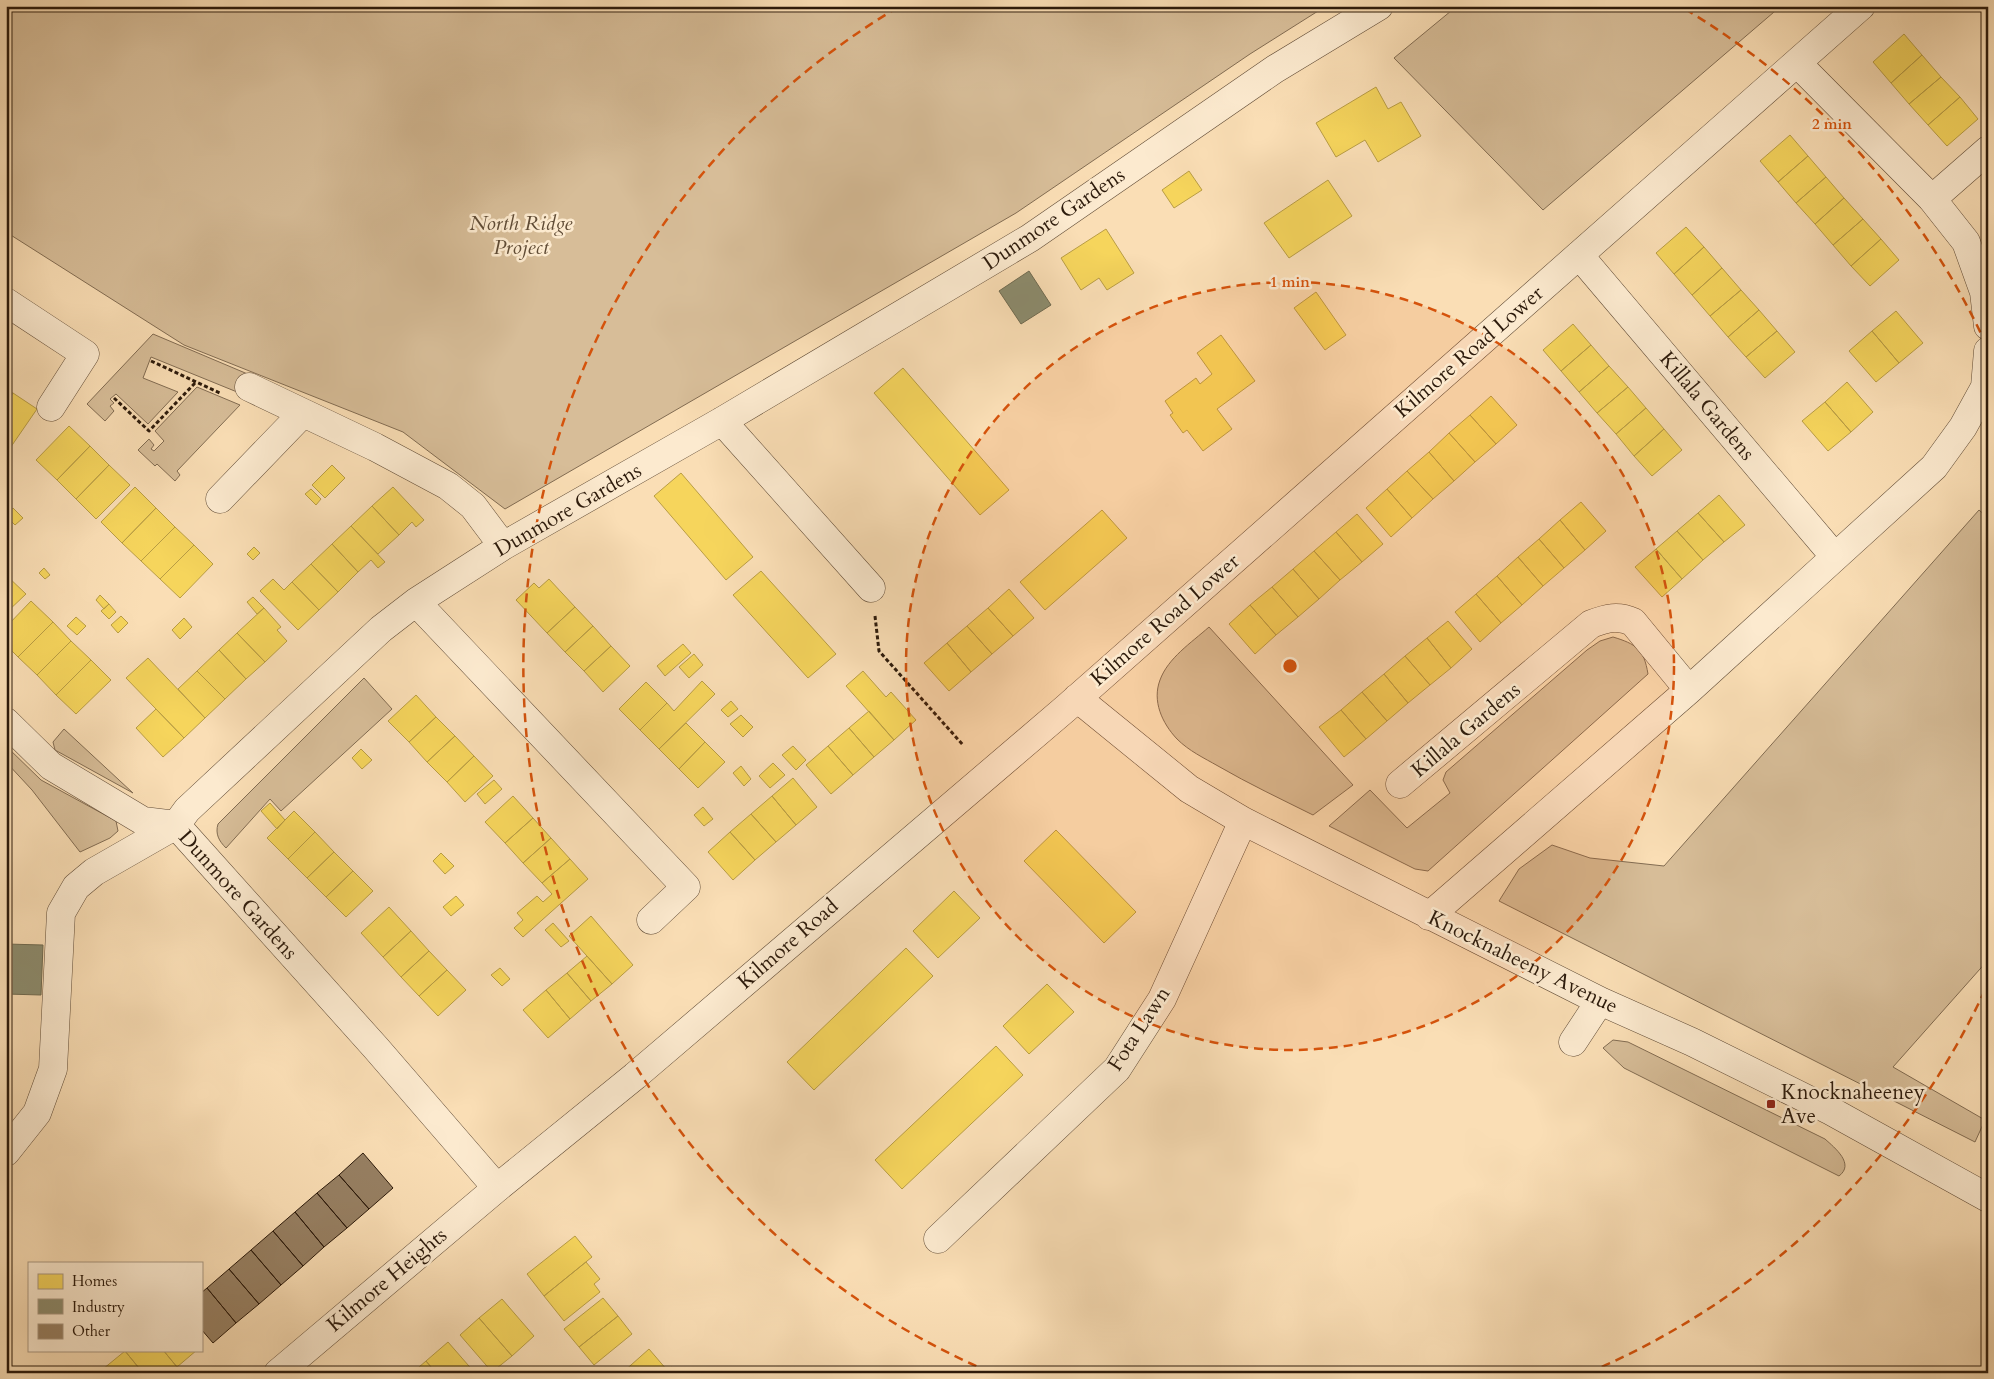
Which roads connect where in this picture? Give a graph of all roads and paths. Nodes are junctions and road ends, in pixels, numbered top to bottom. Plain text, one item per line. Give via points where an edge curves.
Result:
1 (1379, 6) edge
2 (1861, 6) edge
3 (1797, 63) junction
4 (1988, 150) edge
5 (1932, 200) junction
6 (1579, 255) junction
7 (6, 302) edge
8 (1988, 326) edge
9 (1988, 351) edge
10 (152, 361) dead end
11 (196, 382) junction
12 (249, 387) dead end
13 (1986, 387) edge
14 (221, 393) dead end
15 (114, 398) dead end
16 (51, 407) dead end
17 (303, 413) junction
18 (722, 421) junction
19 (220, 499) dead end
20 (504, 546) junction
21 (1836, 557) junction
22 (871, 588) joint
23 (416, 602) junction
24 (1689, 690) junction
25 (1077, 698) junction
26 (6, 722) edge
27 (963, 745) dead end
28 (1400, 784) dead end
29 (1243, 821) junction
30 (176, 825) junction
31 (1429, 916) junction
32 (650, 920) dead end
33 (1600, 1001) junction
34 (1573, 1042) dead end
35 (6, 1152) edge
36 (1983, 1186) edge
37 (497, 1188) junction
38 (938, 1239) dead end
39 (278, 1373) edge

1 - 18 street, Dunmore Gardens via 1275,69 1030,238
2 - 3 street, Kilmore Road Lower
3 - 5 street
3 - 6 street, Kilmore Road Lower
4 - 5 street
5 - 8 street via 1966,242 1984,292
6 - 21 street, Killala Gardens
6 - 25 street, Kilmore Road Lower
7 - 16 street via 85,354
9 - 13 street
10 - 11 path
11 - 14 path
11 - 15 path via 150,431
12 - 17 street
13 - 21 street via 1963,427 1934,467
17 - 19 street
17 - 20 street via 458,492
18 - 20 street, Dunmore Gardens
18 - 22 street
20 - 23 street, Dunmore Gardens
21 - 24 street
22 - 27 path via 879,651
23 - 30 street, Dunmore Gardens via 380,629 187,810
23 - 32 street via 686,887
24 - 28 street, Killala Gardens via 1633,622 1623,617 1608,618 1592,624
24 - 31 street
25 - 29 street, Knocknaheeny Avenue via 1189,789
25 - 37 street, Kilmore Road via 635,1076
26 - 30 street via 51,766 143,821
29 - 31 street, Knocknaheeny Avenue
29 - 38 street, Fota Lawn via 1162,999 1117,1069
30 - 35 street via 94,872 76,887 61,913 53,1069 37,1113
30 - 37 street, Dunmore Gardens
31 - 33 street, Knocknaheeny Avenue
33 - 34 street
33 - 36 street, Knocknaheeny Avenue via 1692,1042
37 - 39 street, Kilmore Heights

